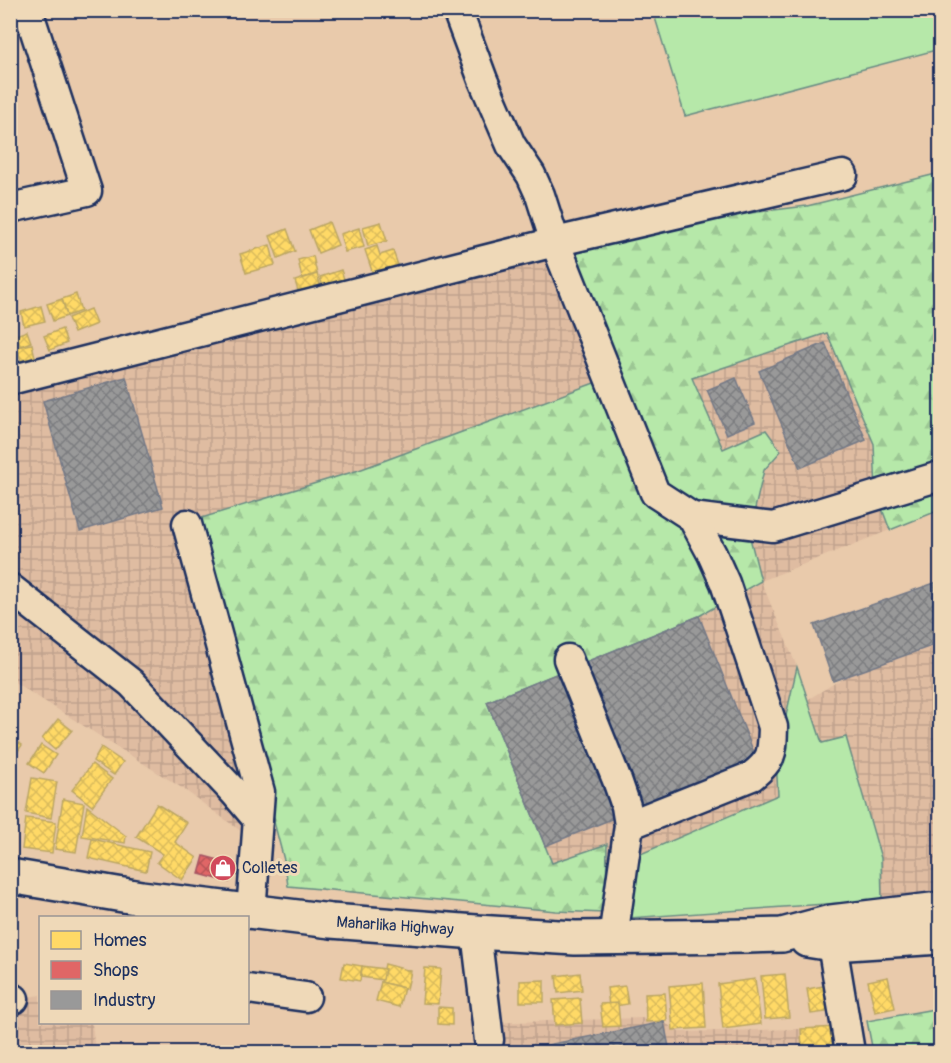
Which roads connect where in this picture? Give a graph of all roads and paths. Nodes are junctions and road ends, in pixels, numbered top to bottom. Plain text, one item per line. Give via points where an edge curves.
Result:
1 (28, 10) edge
2 (457, 10) edge
3 (843, 175) dead end
4 (10, 208) edge
5 (555, 242) junction
6 (10, 380) edge
7 (940, 476) edge
8 (692, 517) junction
9 (187, 524) dead end
10 (10, 588) edge
11 (568, 660) dead end
12 (258, 820) junction
13 (629, 825) junction
14 (10, 876) edge
15 (141, 908) edge
16 (940, 909) edge
17 (251, 912) junction
18 (476, 932) junction
19 (832, 933) junction
20 (940, 937) edge
21 (613, 938) junction
22 (249, 989) edge
23 (306, 997) dead end
24 (489, 1040) dead end
25 (850, 1053) edge

1 - 4 street via 87,191
2 - 5 street via 511,145 540,195
3 - 5 street
5 - 6 street
5 - 8 street via 655,493
7 - 8 street via 772,527
8 - 13 street via 725,583 773,727 772,751 766,764 752,776
9 - 12 street via 260,792
10 - 12 street via 131,683
11 - 13 street via 617,780
12 - 17 street
13 - 21 street
14 - 15 highway, Maharlika Highway
15 - 17 highway, Maharlika Highway
16 - 19 highway, Maharlika Highway
17 - 18 highway, Maharlika Highway
18 - 21 highway, Maharlika Highway
18 - 24 street
19 - 20 highway, Maharlika Highway
19 - 21 highway, Maharlika Highway
19 - 25 street
22 - 23 street

